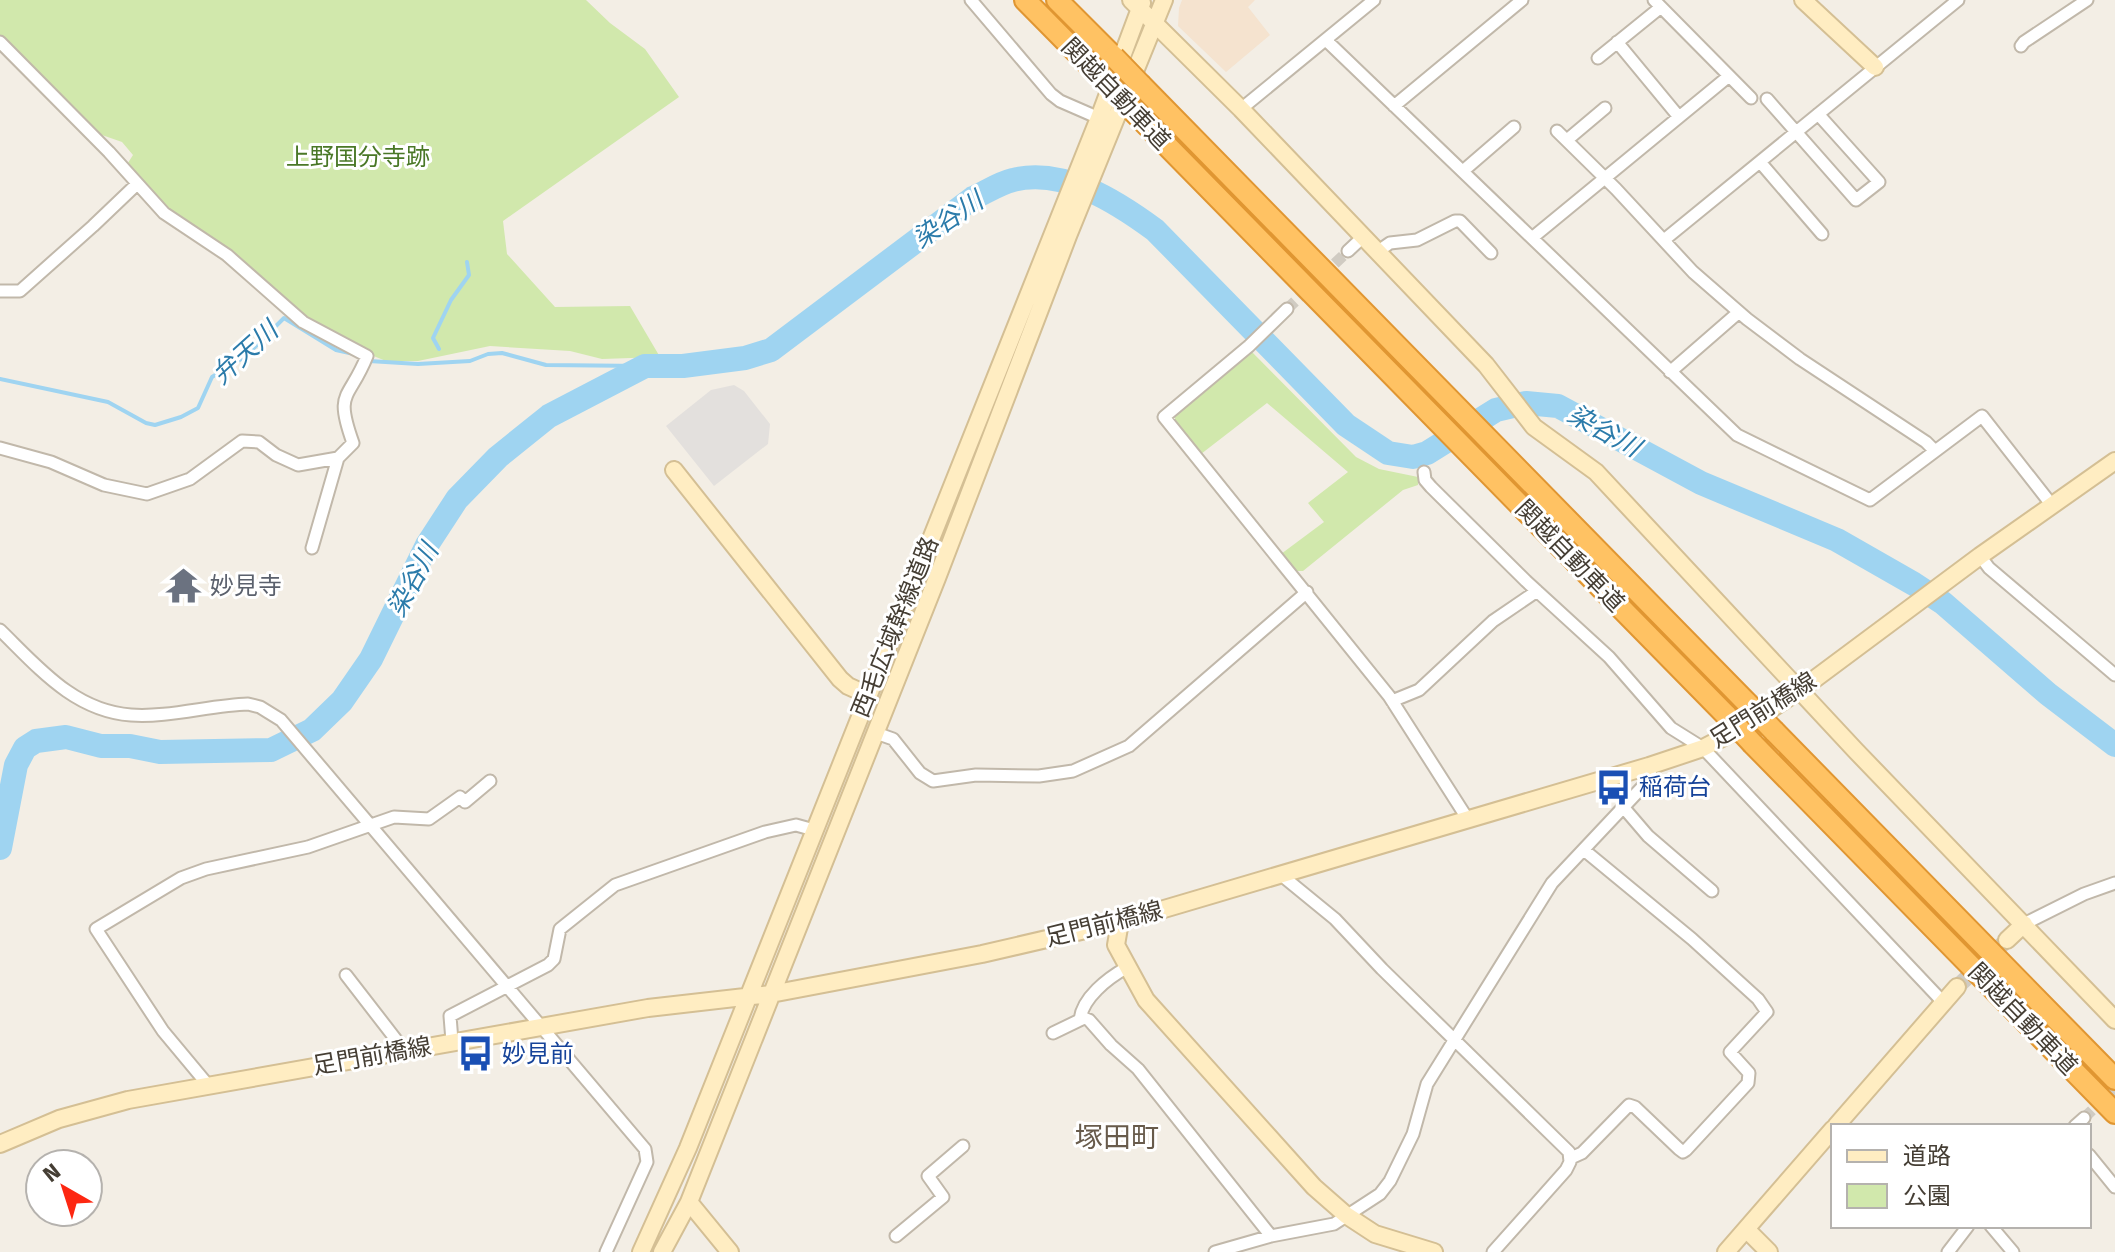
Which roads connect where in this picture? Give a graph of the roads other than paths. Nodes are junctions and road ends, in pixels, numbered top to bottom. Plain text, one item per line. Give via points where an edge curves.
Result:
1 (971, 0) edge
2 (1025, 0) edge
3 (1057, 0) edge
4 (1164, 0) edge
5 (1374, 0) edge
6 (1522, 0) edge
7 (1803, 0) edge
8 (1958, 0) edge
9 (2087, 0) edge
10 (1138, 3) edge
11 (1658, 4) edge
12 (1154, 24) junction
13 (1328, 38) junction
14 (0, 42) edge
15 (1617, 42) junction
16 (2021, 46) dead end
17 (11, 54) junction
18 (1598, 58) dead end
19 (0, 63) edge
20 (1875, 67) junction
21 (1729, 76) junction
22 (1751, 98) dead end
23 (1767, 99) dead end
24 (1394, 106) junction
25 (1605, 108) dead end
26 (1241, 109) junction
27 (1818, 114) junction
28 (1679, 117) junction
29 (1099, 118) junction
30 (1514, 127) dead end
31 (1557, 131) dead end
32 (1795, 134) junction
33 (1567, 140) junction
34 (1760, 162) junction
35 (1087, 168) junction
36 (1463, 171) junction
37 (1605, 178) junction
38 (137, 184) junction
39 (1072, 204) junction
40 (1822, 234) dead end
41 (1363, 237) junction
42 (1532, 238) junction
43 (1664, 240) junction
44 (1348, 251) tunnel mouth
45 (1377, 252) junction
46 (1491, 253) dead end
47 (0, 291) edge
48 (1287, 309) tunnel mouth
49 (1739, 312) junction
50 (1670, 372) junction
51 (0, 448) edge
52 (1935, 451) junction
53 (338, 458) junction
54 (2115, 461) edge
55 (674, 470) dead end
56 (1424, 472) dead end
57 (2051, 504) junction
58 (312, 548) dead end
59 (1980, 556) junction
60 (1537, 591) junction
61 (1307, 592) junction
62 (0, 630) edge
63 (2115, 675) edge
64 (1800, 690) junction
65 (868, 695) junction
66 (1392, 701) junction
67 (876, 733) junction
68 (1703, 748) junction
69 (1649, 766) junction
70 (490, 781) dead end
71 (1624, 808) junction
72 (1467, 818) junction
73 (372, 826) junction
74 (814, 830) junction
75 (1584, 850) junction
76 (1280, 874) junction
77 (2115, 883) edge
78 (1712, 891) dead end
79 (1120, 922) junction
80 (2024, 924) junction
81 (2007, 940) tunnel mouth
82 (1126, 968) junction
83 (346, 975) dead end
84 (510, 987) junction
85 (1957, 987) tunnel mouth
86 (771, 994) junction
87 (747, 997) junction
88 (1942, 1001) junction
89 (1080, 1020) junction
90 (2115, 1020) edge
91 (540, 1026) junction
92 (1053, 1033) dead end
93 (1455, 1039) junction
94 (452, 1041) junction
95 (404, 1050) junction
96 (2115, 1079) edge
97 (208, 1085) junction
98 (2115, 1113) edge
99 (1837, 1124) edge
100 (1831, 1131) edge
101 (0, 1144) edge
102 (963, 1146) dead end
103 (2091, 1157) edge
104 (1571, 1158) junction
105 (2115, 1187) edge
106 (689, 1202) junction
107 (1346, 1215) junction
108 (1966, 1228) edge
109 (1993, 1228) edge
110 (1746, 1229) junction
111 (896, 1236) dead end
112 (1271, 1236) junction
113 (1246, 1248) edge
114 (606, 1252) edge
115 (641, 1252) edge
116 (662, 1252) edge
117 (730, 1252) edge
118 (1215, 1252) edge
119 (1434, 1252) edge
120 (1493, 1252) edge
121 (1726, 1252) edge
122 (1769, 1252) edge
123 (1948, 1252) edge
124 (2013, 1252) edge

1 - 29 street via 1051,94
2 - 98 highway, 関越自動車道, bridge
3 - 96 highway, 関越自動車道, bridge
4 - 12 main road, 西毛広域幹線道路
5 - 13 street
6 - 24 street
7 - 20 main road
8 - 20 street
9 - 16 street
10 - 12 main road
10 - 29 main road, 西毛広域幹線道路
11 - 15 street
11 - 21 street
12 - 26 main road
12 - 35 main road, 西毛広域幹線道路
13 - 24 street
13 - 26 street
14 - 17 street
15 - 18 street
15 - 28 street
17 - 19 street
17 - 38 street
20 - 27 street
21 - 22 street
21 - 28 street
23 - 32 street
24 - 36 street
25 - 33 street
26 - 41 main road
27 - 32 street
27 - 32 street via 1879,182 1856,200
28 - 37 street
29 - 35 main road, 西毛広域幹線道路
30 - 36 street
31 - 33 street
32 - 34 street
33 - 37 street
34 - 40 street
34 - 43 street
35 - 39 main road, 西毛広域幹線道路
36 - 42 street
37 - 42 street
37 - 43 street
38 - 47 street via 20,291
38 - 53 street via 164,213 234,260 303,322 367,356 343,401 353,443
39 - 65 main road, 西毛広域幹線道路
39 - 67 main road, 西毛広域幹線道路
41 - 44 street
41 - 45 main road
42 - 50 street
43 - 49 street
45 - 46 street via 1460,221
45 - 64 main road via 1486,365 1529,421 1596,472
48 - 61 street via 1164,417
49 - 50 street
49 - 52 street
50 - 52 street via 1737,435 1870,500
51 - 53 street via 104,485 147,494 190,479 242,441 259,442 298,465
52 - 57 street via 1982,416
53 - 58 street
54 - 57 main road, 足門前橋線
55 - 65 main road via 840,679
56 - 60 street via 1431,487
57 - 59 main road, 足門前橋線
59 - 63 street
59 - 64 main road, 足門前橋線
60 - 66 street via 1499,616 1419,690
60 - 68 street via 1609,657 1671,728
61 - 66 street
61 - 67 street via 1129,746 1073,771 933,781 893,739
62 - 73 street via 60,687 91,706 131,715 248,704 281,720
64 - 68 main road, 足門前橋線
64 - 80 main road
65 - 74 main road, 西毛広域幹線道路
66 - 72 street
67 - 86 main road, 西毛広域幹線道路
68 - 69 main road, 足門前橋線
68 - 88 street
69 - 71 street via 1651,776
69 - 72 main road, 足門前橋線
70 - 73 street via 465,802 460,797 429,819 394,817
71 - 75 street
71 - 78 street
72 - 76 main road, 足門前橋線
73 - 84 street
73 - 97 street via 181,878 96,929 163,1031
74 - 84 street via 796,825 765,832 615,885 560,929 554,959
74 - 87 main road, 西毛広域幹線道路
75 - 93 street via 1552,883
75 - 104 street via 1692,939 1767,1012 1730,1052 1749,1073 1748,1083 1686,1150 1629,1105
76 - 79 main road, 足門前橋線
76 - 93 street via 1335,919
77 - 80 street
79 - 82 main road via 1116,945
79 - 86 main road, 足門前橋線
80 - 81 main road
80 - 90 main road
82 - 89 street via 1097,991
82 - 107 main road via 1165,1023 1314,1187
83 - 95 street
84 - 91 street
84 - 94 street via 450,1016
85 - 88 main road
86 - 87 main road, 足門前橋線
86 - 106 main road, 西毛広域幹線道路
87 - 91 main road, 足門前橋線
87 - 115 main road, 西毛広域幹線道路
88 - 99 main road
89 - 92 street
89 - 112 street via 1089,1020 1138,1069
91 - 94 main road, 足門前橋線
91 - 114 street via 645,1149 647,1162
93 - 104 street via 1563,1144
93 - 107 street via 1427,1084 1413,1134 1390,1181 1380,1194
94 - 95 main road, 足門前橋線
95 - 97 main road, 足門前橋線
97 - 101 main road, 足門前橋線 via 96,1108
100 - 110 main road
102 - 111 street via 928,1176 943,1197
103 - 105 street
104 - 120 street
106 - 116 main road, 西毛広域幹線道路
106 - 117 main road
107 - 112 street via 1334,1224
107 - 119 main road via 1375,1234
108 - 123 street
109 - 124 street
110 - 121 main road
110 - 122 main road
112 - 113 street
113 - 118 street

